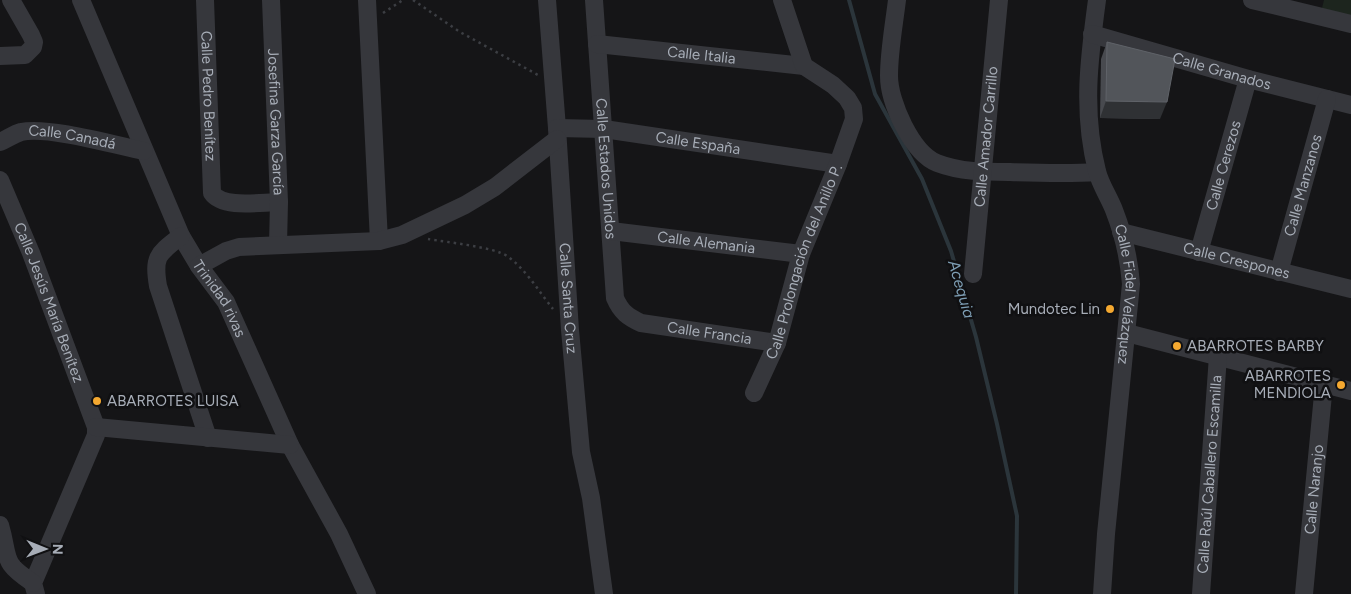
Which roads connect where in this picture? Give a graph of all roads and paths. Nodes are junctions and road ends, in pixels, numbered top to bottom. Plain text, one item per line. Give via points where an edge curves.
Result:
1 (11, 0) edge
2 (81, 0) edge
3 (205, 0) edge
4 (271, 0) edge
5 (367, 0) edge
6 (402, 0) edge
7 (413, 0) edge
8 (547, 0) edge
9 (594, 0) edge
10 (782, 0) edge
11 (897, 0) edge
12 (998, 0) edge
13 (1097, 0) edge
14 (1252, 0) edge
15 (1319, 7) edge
16 (368, 22) junction
17 (1351, 24) edge
18 (1092, 34) junction
19 (597, 44) junction
20 (0, 56) edge
21 (804, 66) junction
22 (1248, 79) junction
23 (554, 83) junction
24 (1327, 99) junction
25 (1351, 105) edge
26 (852, 128) joint
27 (604, 129) junction
28 (557, 133) junction
29 (0, 142) edge
30 (144, 151) junction
31 (838, 164) junction
32 (983, 172) junction
33 (1097, 172) junction
34 (0, 180) edge
35 (279, 202) junction
36 (611, 231) junction
37 (1121, 232) junction
38 (181, 236) junction
39 (402, 236) junction
40 (378, 241) junction
41 (278, 245) junction
42 (1199, 252) junction
43 (801, 254) junction
44 (199, 266) junction
45 (1279, 272) junction
46 (973, 274) dead end
47 (1351, 290) edge
48 (641, 323) joint
49 (570, 330) junction
50 (1127, 333) junction
51 (777, 343) junction
52 (1218, 356) junction
53 (1324, 384) junction
54 (1351, 391) edge
55 (754, 393) dead end
56 (96, 427) junction
57 (208, 438) junction
58 (290, 445) junction
59 (0, 525) edge
60 (34, 589) edge
61 (367, 594) edge
62 (604, 594) edge
63 (1102, 594) edge
64 (1201, 594) edge
65 (1304, 594) edge

1 - 20 street via 34,42 25,55
2 - 30 street, Trinidad rivas
3 - 35 street, Calle Pedro Benítez via 212,193 220,201 230,203
4 - 35 street, Josefina Garza García
5 - 16 street
6 - 16 path
7 - 23 path via 460,32
8 - 23 street, Calle Santa Cruz
9 - 19 street, Calle Estados Unidos
10 - 21 street
11 - 32 street via 889,77 895,106 909,134 923,153 936,163
12 - 32 street, Calle Amador Carrillo
13 - 18 street, Calle Fidel Velázquez
14 - 15 street
15 - 17 street
16 - 40 street
18 - 22 street, Calle Granados
18 - 33 street, Calle Fidel Velázquez via 1087,113
19 - 21 street, Calle Italia
19 - 27 street, Calle Estados Unidos
21 - 26 street, Calle Italia via 847,98 853,108
22 - 24 street, Calle Granados
22 - 42 street, Calle Cerezos
23 - 28 street, Calle Santa Cruz
24 - 25 street, Calle Granados
24 - 45 street, Calle Manzanos
26 - 31 street, Calle Prolongación del Anillo P.
27 - 28 street, Calle España
27 - 31 street, Calle España
27 - 36 street, Calle Estados Unidos
28 - 39 street via 514,174 495,187
28 - 49 street, Calle Santa Cruz
29 - 30 street, Calle Canadá via 22,132 36,131
30 - 38 street, Trinidad rivas
31 - 43 street, Calle Prolongación del Anillo P.
32 - 33 street
32 - 46 street, Calle Amador Carrillo
33 - 37 street, Calle Fidel Velázquez
34 - 56 street, Calle Jesús María Benítez
35 - 41 street, Josefina Garza García
36 - 43 street, Calle Alemania
36 - 48 street, Calle Estados Unidos via 615,298 627,317
37 - 42 street, Calle Crespones
37 - 50 street, Calle Fidel Velázquez via 1130,265
38 - 44 street, Trinidad rivas
38 - 57 street via 161,252 155,270
39 - 40 street
39 - 49 path via 477,247 506,255
40 - 41 street
41 - 44 street via 239,247
42 - 45 street, Calle Crespones
43 - 51 street, Calle Prolongación del Anillo P.
44 - 58 street, Trinidad rivas via 226,302
45 - 47 street, Calle Crespones
48 - 51 street, Calle Francia
49 - 62 street, Calle Santa Cruz via 581,452 591,498
50 - 52 street
50 - 63 street, Calle Fidel Velázquez
51 - 55 street, Calle Prolongación del Anillo P.
52 - 53 street
52 - 64 street, Calle Raúl Caballero Escamilla
53 - 54 street
53 - 65 street, Calle Naranjo
56 - 57 street
56 - 60 street via 96,434
57 - 58 street
58 - 61 street, Trinidad rivas via 339,534
59 - 60 street via 6,560

